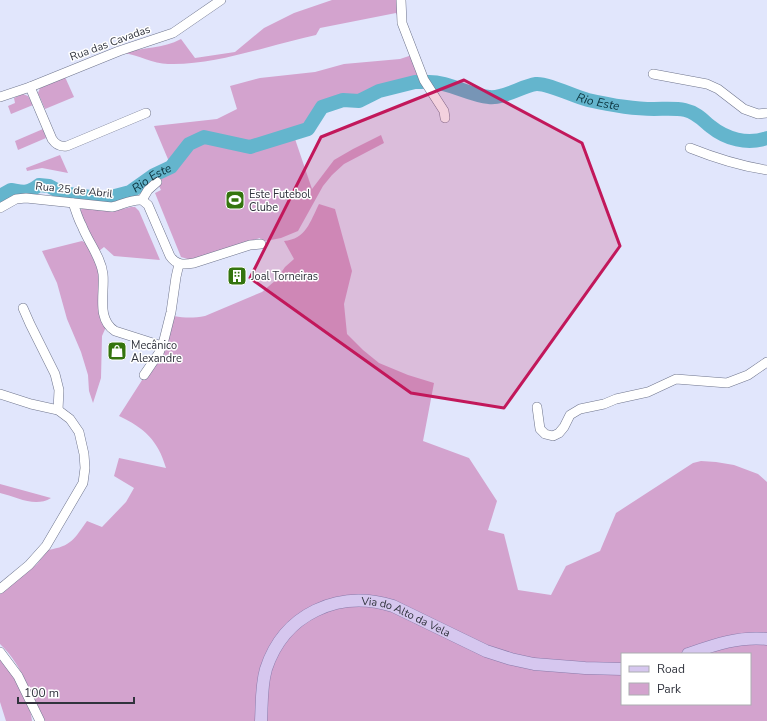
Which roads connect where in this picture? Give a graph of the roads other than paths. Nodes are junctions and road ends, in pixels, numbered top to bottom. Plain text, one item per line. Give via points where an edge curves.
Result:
1 (221, 0) edge
2 (401, 0) edge
3 (653, 74) dead end
4 (30, 87) junction
5 (0, 97) edge
6 (146, 113) dead end
7 (767, 113) edge
8 (445, 118) dead end
9 (690, 148) dead end
10 (767, 170) edge
11 (157, 182) dead end
12 (142, 200) junction
13 (73, 203) junction
14 (0, 208) edge
15 (261, 244) dead end
16 (179, 264) junction
17 (23, 308) dead end
18 (162, 346) junction
19 (767, 362) edge
20 (144, 375) dead end
21 (0, 394) edge
22 (537, 407) dead end
23 (58, 410) junction
24 (0, 589) edge
25 (767, 639) edge
26 (0, 652) edge
27 (691, 653) edge
28 (621, 668) edge
29 (40, 721) edge
30 (262, 721) edge

1 - 4 street, Rua das Cavadas via 173,33 119,51
2 - 8 street via 402,23 424,80 444,111
3 - 7 street via 707,84 718,89 744,109 758,114
4 - 5 street, Rua das Cavadas
4 - 6 street via 52,139 62,147
9 - 10 street via 740,166
11 - 12 street
12 - 13 street, Rua 25 de Abril via 133,200 112,207
12 - 16 street via 148,205 170,256
13 - 14 street, Rua 25 de Abril via 26,198 16,199
13 - 18 street via 101,265 104,317 107,324 115,331
15 - 16 street via 250,244 194,263
16 - 18 street
17 - 23 street via 55,374 59,390
18 - 20 street
19 - 22 street via 748,376 727,384 676,379 648,392 580,408 570,415 559,433 553,436 540,430
21 - 23 street
23 - 24 street via 70,419 78,432 85,468 83,483 46,546 29,565
25 - 27 main road via 749,638 726,642
26 - 29 street via 18,676
28 - 30 main road, Via do Alto da Vela via 534,664 511,659 486,651 393,606 364,600 342,601 314,611 288,631 276,646 264,679

